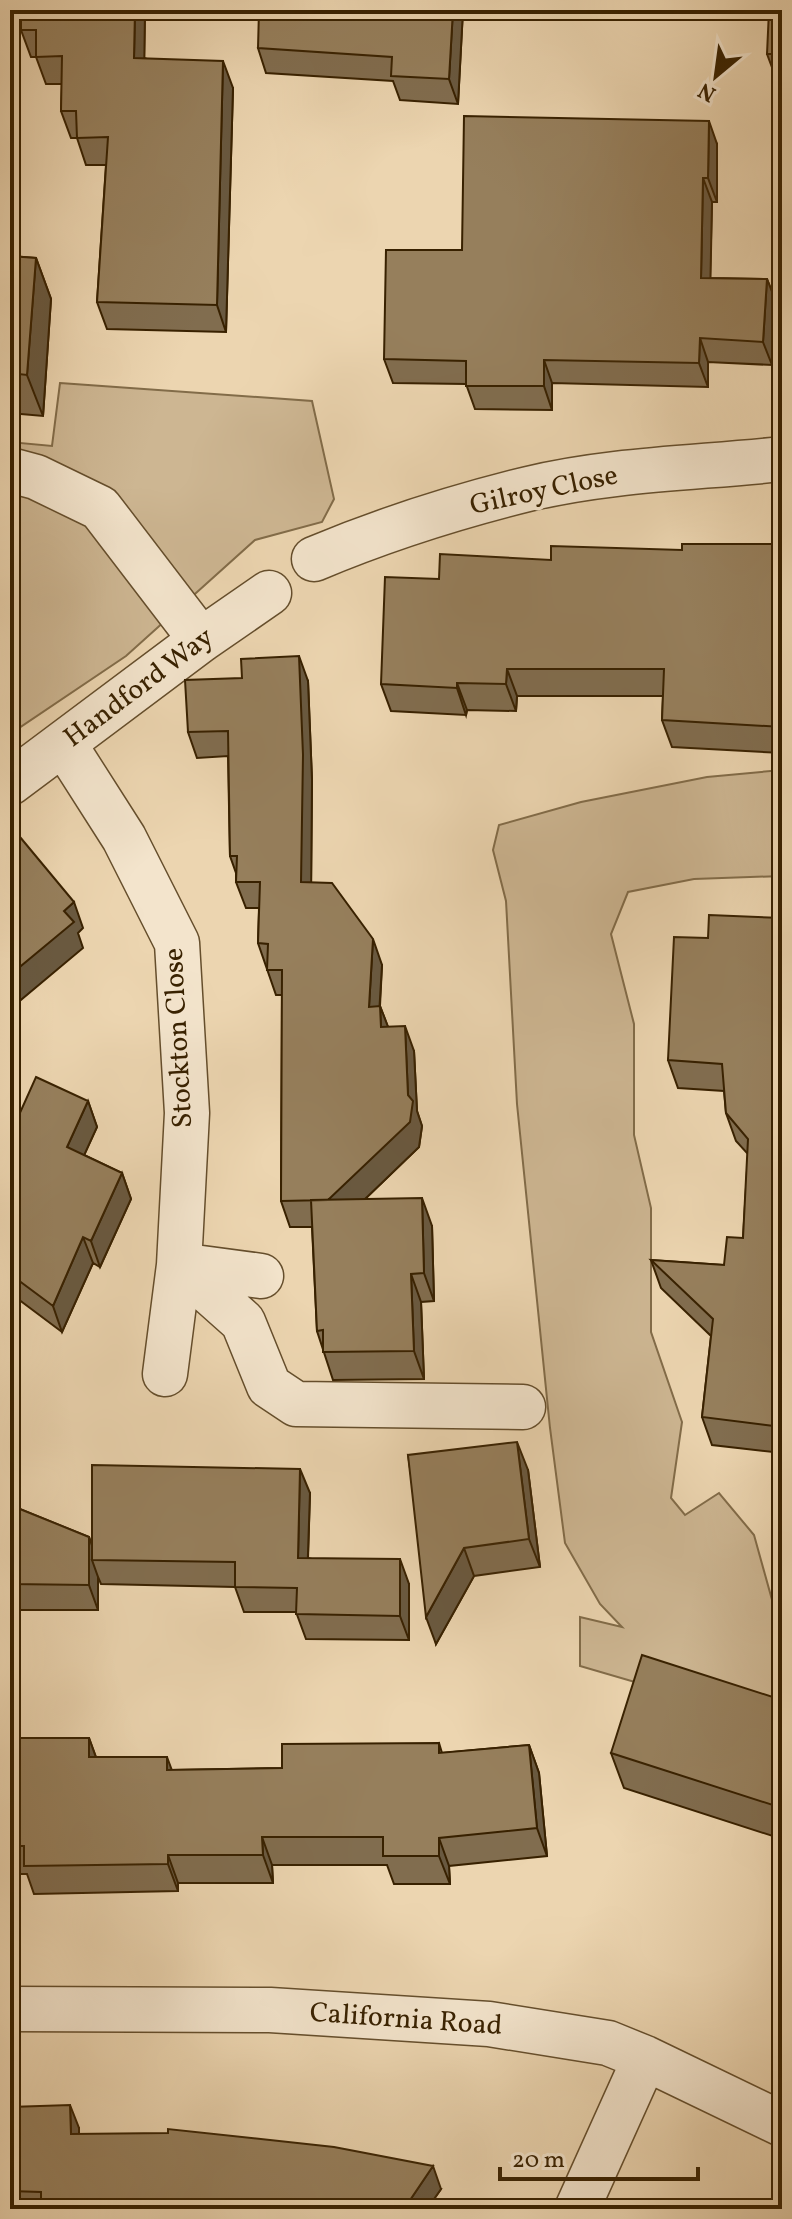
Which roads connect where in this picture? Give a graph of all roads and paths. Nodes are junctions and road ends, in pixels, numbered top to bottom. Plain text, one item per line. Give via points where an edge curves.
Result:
1 (782, 459) edge
2 (10, 470) edge
3 (314, 559) dead end
4 (269, 593) dead end
5 (201, 640) junction
6 (64, 744) junction
7 (10, 783) edge
8 (179, 1265) junction
9 (261, 1276) dead end
10 (165, 1374) dead end
11 (523, 1407) dead end
12 (10, 2009) edge
13 (645, 2058) junction
14 (782, 2124) edge
15 (577, 2209) edge

1 - 3 street, Gilroy Close via 646,470 530,489 376,533
2 - 5 street via 100,508
4 - 5 street, Handford Way
5 - 6 street, Handford Way
6 - 7 street, Handford Way
6 - 8 street, Stockton Close via 124,838 177,943 187,1113
8 - 9 street
8 - 10 street, Stockton Close
8 - 11 street via 243,1322 269,1386 296,1404
12 - 13 street, California Road via 270,2010 489,2024 608,2043
13 - 14 street, California Road
13 - 15 street

